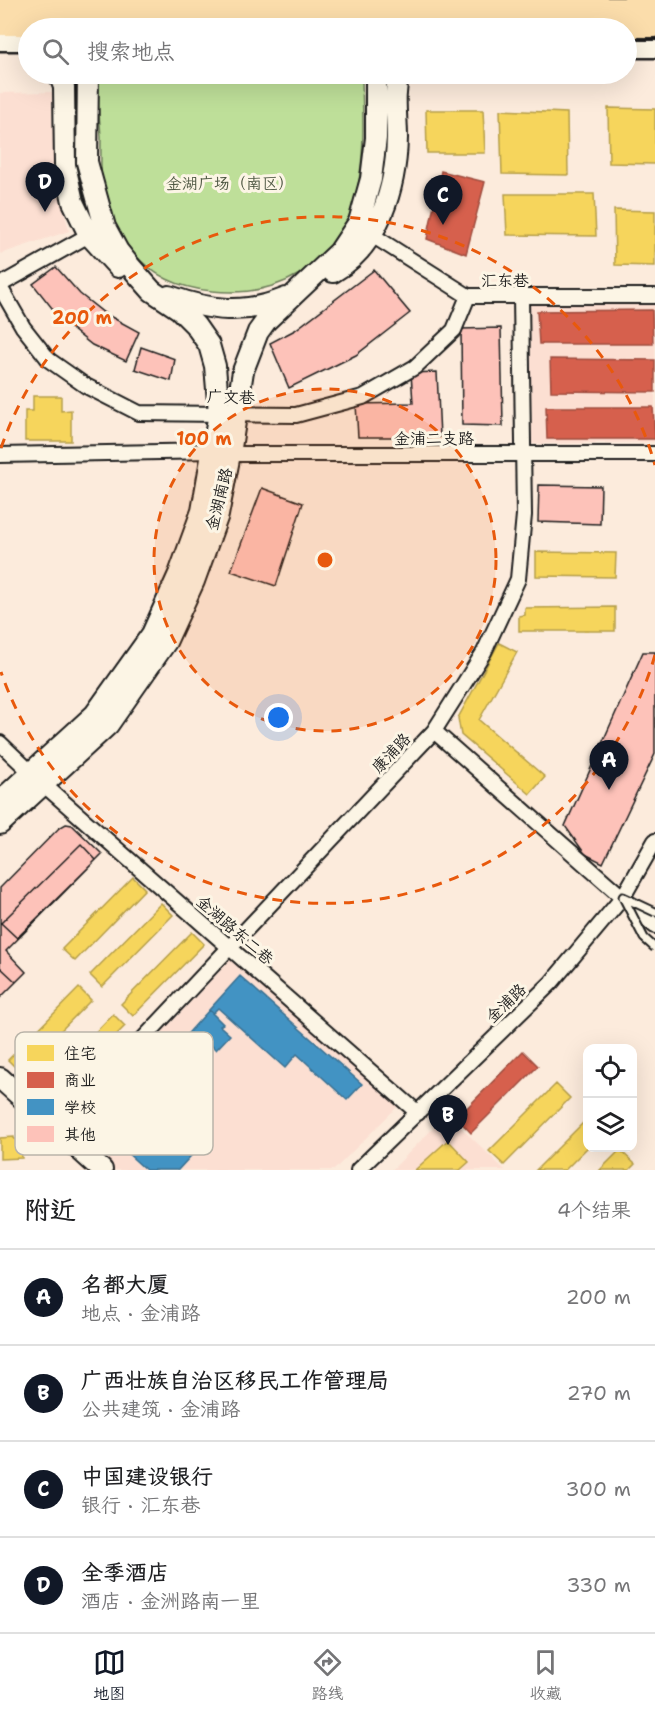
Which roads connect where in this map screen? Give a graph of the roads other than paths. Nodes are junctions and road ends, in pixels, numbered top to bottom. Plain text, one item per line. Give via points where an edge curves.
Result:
1 (655, 9) edge
2 (446, 16) edge
3 (2, 17) edge
4 (488, 18) edge
5 (637, 25) edge
6 (655, 26) edge
7 (18, 32) edge
8 (637, 49) edge
9 (655, 49) edge
10 (63, 84) edge
11 (88, 84) edge
12 (376, 84) edge
13 (397, 84) edge
14 (89, 235) junction
15 (372, 235) junction
16 (0, 286) edge
17 (153, 291) junction
18 (292, 295) junction
19 (468, 296) junction
20 (521, 296) junction
21 (655, 296) edge
22 (227, 413) junction
23 (222, 453) junction
24 (655, 454) edge
25 (0, 455) edge
26 (522, 455) junction
27 (434, 731) junction
28 (0, 742) edge
29 (37, 778) junction
30 (0, 801) edge
31 (0, 824) edge
32 (655, 841) edge
33 (623, 897) junction
34 (655, 912) edge
35 (655, 926) edge
36 (230, 948) junction
37 (655, 948) edge
38 (150, 1032) edge
39 (0, 1078) edge
40 (15, 1092) edge
41 (0, 1095) edge
42 (15, 1109) edge
43 (418, 1113) junction
44 (66, 1155) edge
45 (85, 1155) edge
46 (83, 1170) edge
47 (102, 1170) edge
48 (358, 1170) edge

1 - 2 highway
2 - 3 highway
2 - 4 highway
3 - 7 main road
5 - 6 highway
8 - 9 street
10 - 14 main road via 65,165 73,202
11 - 17 main road, 金湖南路 via 87,162 93,189 105,227 118,251
12 - 18 main road, 金湖南路 via 376,138 359,222 339,252
13 - 15 main road via 391,190
14 - 16 street
14 - 17 main road via 125,274
15 - 18 main road via 345,266
15 - 19 street, 汇东巷
16 - 22 street, 广文巷 via 23,327 49,360 87,386 140,413
17 - 18 main road via 191,304 236,310 265,307
17 - 22 main road, 金湖南路 via 195,324 209,345
18 - 22 main road, 金湖南路 via 258,333
19 - 20 street, 汇东巷
19 - 22 street, 广文巷 via 454,330 415,367 363,397 296,415
20 - 21 street, 汇东巷
20 - 26 street, 康浦路
22 - 23 main road, 金湖南路
23 - 25 street, 金浦二支路
23 - 26 street, 金浦二支路
23 - 29 main road, 金湖南路 via 179,574 152,634 95,714
24 - 26 street, 金浦二支路
26 - 27 street, 康浦路 via 524,515 518,579 484,652
27 - 33 street
27 - 36 street, 康浦路
28 - 29 street, 金湖路东二巷
29 - 30 main road, 金湖南路
29 - 31 main road, 金湖南路
29 - 36 street, 金湖路东二巷
32 - 33 street, 金浦路
33 - 34 lane, bridge
33 - 35 street
33 - 37 lane, bridge via 644,938
33 - 43 street, 金浦路 via 551,983
36 - 38 street, 康浦路
36 - 43 street, 金湖路东二巷
39 - 40 main road
41 - 42 main road
43 - 48 street, 金浦路
44 - 46 main road
45 - 47 main road

